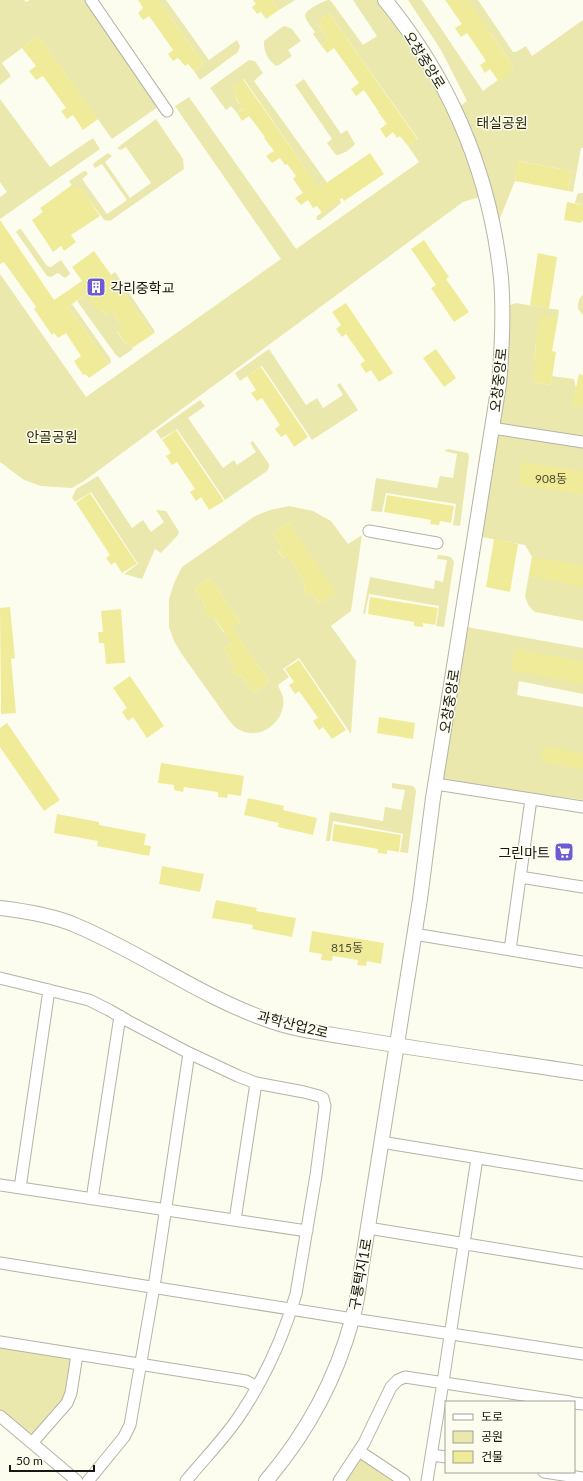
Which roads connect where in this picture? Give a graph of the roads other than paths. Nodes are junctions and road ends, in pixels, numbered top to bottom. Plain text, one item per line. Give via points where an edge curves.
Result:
1 (91, 0) edge
2 (385, 0) edge
3 (167, 111) dead end
4 (492, 428) junction
5 (583, 442) edge
6 (369, 531) dead end
7 (437, 542) dead end
8 (436, 784) junction
9 (531, 799) junction
10 (583, 807) edge
11 (520, 877) junction
12 (583, 887) edge
13 (0, 908) edge
14 (414, 934) junction
15 (510, 950) junction
16 (583, 962) edge
17 (0, 978) edge
18 (50, 990) junction
19 (120, 1016) junction
20 (396, 1045) junction
21 (189, 1053) junction
22 (583, 1073) edge
23 (256, 1083) junction
24 (381, 1142) junction
25 (477, 1158) junction
26 (583, 1175) edge
27 (0, 1185) edge
28 (20, 1188) junction
29 (92, 1199) junction
30 (166, 1210) junction
31 (235, 1220) junction
32 (368, 1228) junction
33 (307, 1231) junction
34 (464, 1244) junction
35 (0, 1263) edge
36 (583, 1263) edge
37 (154, 1287) junction
38 (292, 1309) junction
39 (353, 1319) junction
40 (451, 1334) junction
41 (0, 1342) edge
42 (77, 1354) junction
43 (583, 1354) edge
44 (141, 1365) junction
45 (444, 1382) junction
46 (257, 1387) junction
47 (564, 1401) edge
48 (0, 1416) edge
49 (32, 1443) junction
50 (359, 1451) junction
51 (432, 1455) junction
52 (445, 1457) edge
53 (550, 1473) edge
54 (583, 1478) edge
55 (77, 1481) edge
56 (88, 1481) edge
57 (186, 1481) edge
58 (266, 1481) edge
59 (339, 1481) edge
60 (404, 1481) edge
61 (427, 1481) edge

1 - 3 street
2 - 4 street, 오창중앙로 via 441,83 466,136 484,189 501,278 500,378
4 - 5 street
4 - 8 street, 오창중앙로
6 - 7 street
8 - 9 street
8 - 14 street, 오창중앙로
9 - 10 street
9 - 11 street
11 - 12 street
11 - 15 street
13 - 20 street, 과학산업2로 via 74,924 266,1020 300,1029
14 - 15 street
14 - 20 street, 오창중앙로
15 - 16 street
17 - 18 street
18 - 19 street via 88,1000
18 - 28 street
19 - 21 street
19 - 29 street
20 - 22 street, 과학산업2로
20 - 24 street, 구룡택지1로
21 - 23 street
21 - 30 street
23 - 31 street
23 - 33 street via 323,1098 325,1106
24 - 25 street
24 - 32 street, 구룡택지1로
25 - 26 street
25 - 34 street
27 - 28 street
28 - 29 street
29 - 30 street
30 - 31 street
30 - 37 street
31 - 33 street
32 - 34 street
32 - 39 street, 구룡택지1로
33 - 38 street
34 - 36 street
34 - 40 street
35 - 37 street
37 - 38 street
37 - 44 street
38 - 39 street
38 - 46 street via 279,1343
39 - 40 street
39 - 58 street, 구룡택지1로 via 322,1397 306,1427
40 - 43 street
40 - 45 street
41 - 42 street
42 - 44 street
42 - 49 street via 67,1403
44 - 46 street via 246,1381
44 - 56 street via 130,1425
45 - 47 street
45 - 50 street via 405,1377 398,1380 391,1387
45 - 51 street
46 - 57 street via 238,1419
48 - 49 street
49 - 55 street
50 - 59 street
50 - 60 street
51 - 52 street
51 - 61 street
53 - 54 street

